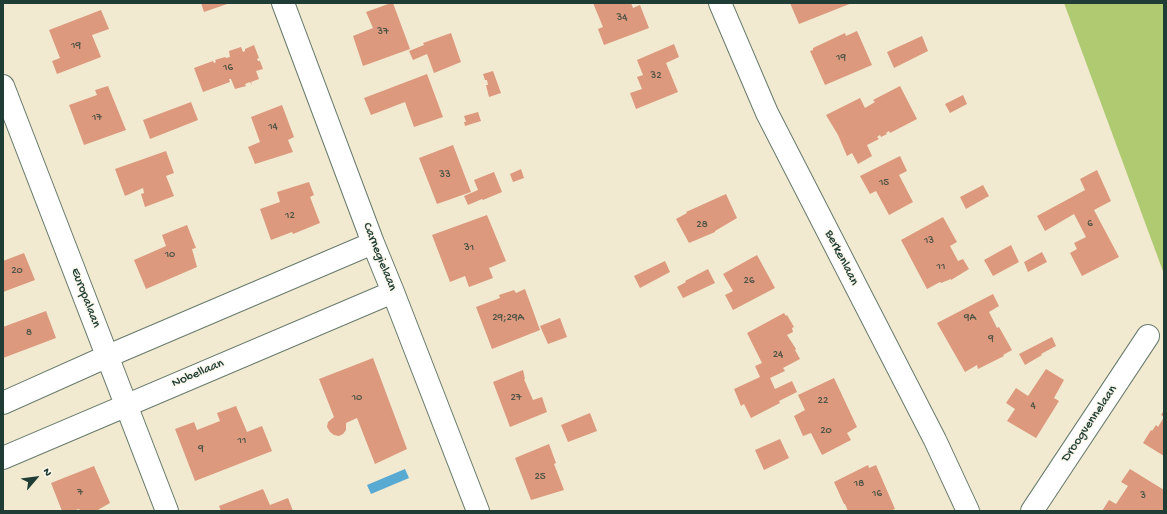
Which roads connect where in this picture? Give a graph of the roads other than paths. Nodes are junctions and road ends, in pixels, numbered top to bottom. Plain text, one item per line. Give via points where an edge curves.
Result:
1 (283, 3) edge
2 (720, 3) edge
3 (3, 86) edge
4 (373, 244) junction
5 (393, 292) junction
6 (1148, 336) dead end
7 (108, 356) junction
8 (3, 402) edge
9 (126, 405) junction
10 (3, 458) edge
11 (167, 511) edge
12 (478, 511) edge
13 (968, 511) edge
14 (1032, 511) edge

1 - 4 street, Carnegielaan
2 - 13 street, Berkenlaan via 767,113 932,434
3 - 7 street, Europalaan
4 - 5 street, Carnegielaan
4 - 7 street
5 - 9 street, Nobellaan
5 - 12 street, Carnegielaan
6 - 14 street, Droogvennelaan
7 - 8 street
7 - 9 street, Europalaan
9 - 10 street, Nobellaan
9 - 11 street, Europalaan

